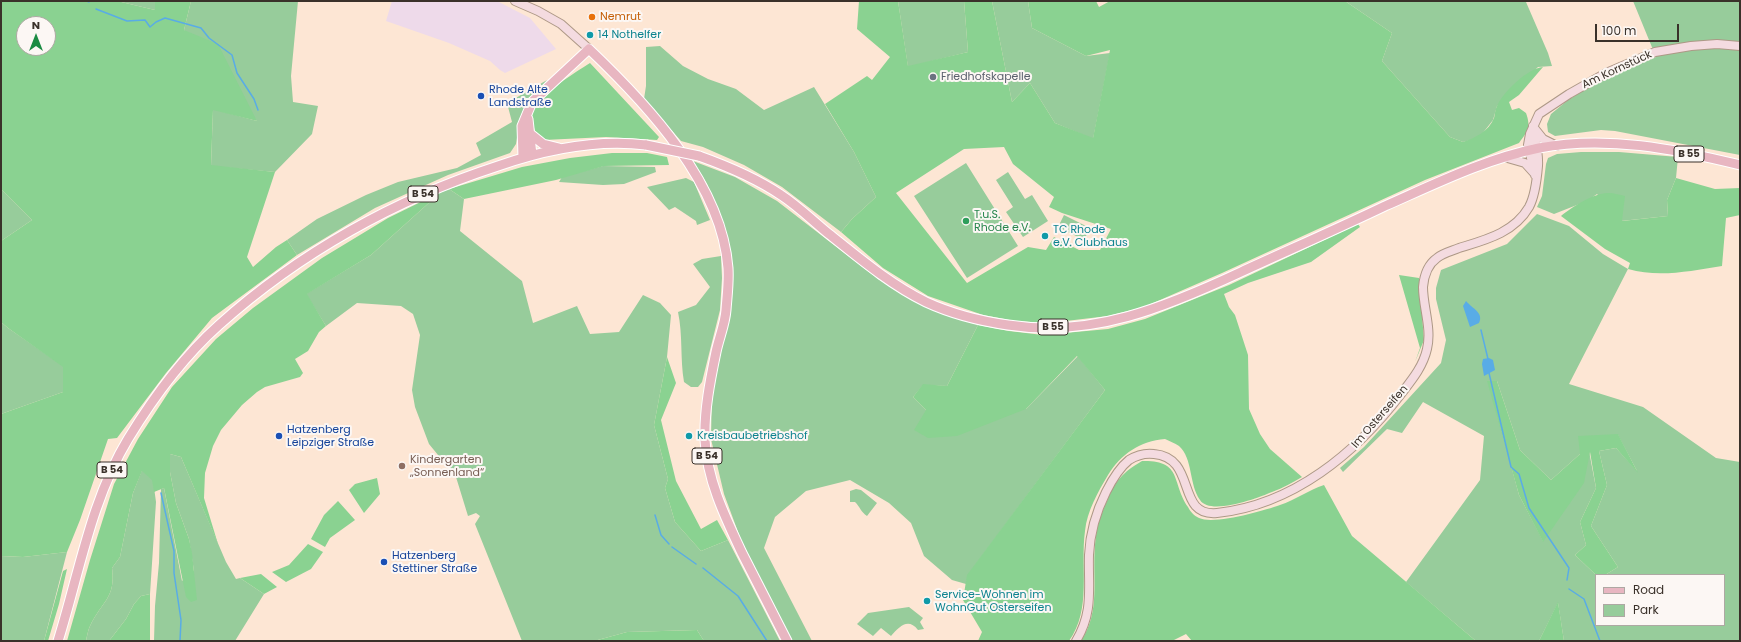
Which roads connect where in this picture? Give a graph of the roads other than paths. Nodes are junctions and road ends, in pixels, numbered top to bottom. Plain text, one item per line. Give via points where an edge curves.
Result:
1 (514, 1) edge
2 (1740, 46) edge
3 (589, 49) junction
4 (527, 112) junction
5 (1533, 126) junction
6 (528, 132) junction
7 (1557, 146) junction
8 (562, 149) junction
9 (1533, 149) junction
10 (528, 156) junction
11 (1504, 157) junction
12 (1740, 165) edge
13 (1536, 177) junction
14 (58, 641) edge
15 (787, 641) edge
16 (1076, 641) edge

1 - 3 street via 561,24
2 - 5 street, Am Kornstück via 1717,44 1655,52 1606,73 1569,94 1539,114
3 - 4 main road via 537,97
3 - 15 main road, B 54 via 643,104 682,153 718,222 728,267 726,313 706,403 707,459 726,519
4 - 6 main road
4 - 10 main road via 522,126
5 - 7 street via 1543,138
5 - 9 street, Am Kornstück via 1528,138
6 - 8 main road via 543,144
6 - 10 main road
7 - 9 main road, B 55
7 - 12 main road, B 55 via 1638,145
8 - 10 main road, B 55
8 - 11 main road, B 55, bridge via 603,144 646,145 699,156 740,172 781,195 879,273 926,301 983,320 1043,328 1108,322 1152,310 1230,278 1426,187
9 - 11 main road, B 55
9 - 13 street, Im Osterseifen
10 - 14 main road, B 54 via 461,177 378,216 293,267 218,326 164,386 126,441 98,505
11 - 13 street via 1525,163
13 - 16 street, Im Osterseifen via 1532,201 1524,215 1512,226 1494,237 1443,254 1429,266 1423,287 1429,339 1424,359 1413,379 1365,437 1315,477 1278,496 1243,508 1214,513 1202,511 1192,503 1180,468 1170,459 1155,454 1142,454 1125,464 1111,482 1096,514 1090,543 1088,612

